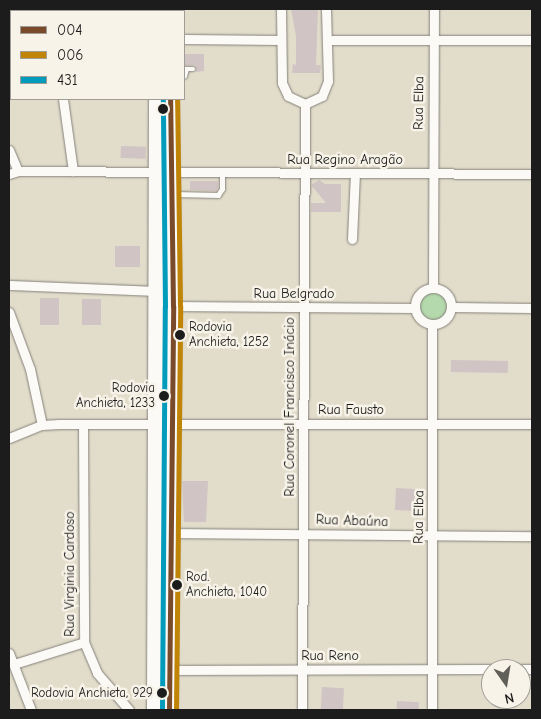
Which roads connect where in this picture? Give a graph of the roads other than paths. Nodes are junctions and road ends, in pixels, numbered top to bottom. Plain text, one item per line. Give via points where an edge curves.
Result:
1 (281, 9) edge
2 (326, 9) edge
3 (434, 9) edge
4 (185, 39) edge
5 (434, 39) junction
6 (280, 40) junction
7 (329, 40) junction
8 (532, 40) edge
9 (193, 69) dead end
10 (185, 72) edge
11 (63, 100) edge
12 (157, 100) edge
13 (170, 100) edge
14 (305, 104) junction
15 (9, 150) edge
16 (18, 170) junction
17 (73, 171) junction
18 (222, 173) junction
19 (304, 173) junction
20 (355, 173) junction
21 (9, 174) edge
22 (164, 174) junction
23 (432, 174) junction
24 (532, 174) edge
25 (172, 194) junction
26 (352, 239) dead end
27 (9, 284) edge
28 (433, 287) junction
29 (158, 291) junction
30 (173, 306) junction
31 (304, 308) junction
32 (415, 308) junction
33 (452, 308) junction
34 (532, 308) edge
35 (9, 312) edge
36 (432, 324) junction
37 (83, 424) junction
38 (164, 424) junction
39 (304, 424) junction
40 (434, 424) junction
41 (532, 424) edge
42 (42, 425) junction
43 (9, 438) edge
44 (171, 533) junction
45 (303, 533) junction
46 (532, 536) edge
47 (432, 537) junction
48 (84, 642) junction
49 (9, 653) edge
50 (14, 664) junction
51 (432, 669) junction
52 (481, 669) edge
53 (169, 670) junction
54 (302, 670) junction
55 (30, 710) edge
56 (129, 710) edge
57 (155, 710) edge
58 (169, 710) edge
59 (302, 710) edge
60 (432, 710) edge

1 - 6 street
2 - 7 street
3 - 5 street, Rua Elba
4 - 6 street
5 - 7 street
5 - 8 street
5 - 23 street, Rua Elba
6 - 14 street via 285,91 293,101
7 - 14 street via 325,90 316,102
9 - 10 lane via 186,69
11 - 17 street
12 - 22 highway
13 - 22 highway
14 - 19 street, Rua Coronel Francisco Inácio
15 - 16 street
16 - 17 street, Rua Regino Aragão
16 - 21 street
17 - 22 street, Rua Regino Aragão
18 - 19 street, Rua Regino Aragão
18 - 22 street, Rua Regino Aragão
18 - 25 lane via 222,189 218,195
19 - 20 street, Rua Regino Aragão
19 - 31 street, Rua Coronel Francisco Inácio
20 - 23 street, Rua Regino Aragão
20 - 26 street
22 - 25 highway
22 - 29 highway
23 - 24 street, Rua Regino Aragão
23 - 28 street, Rua Elba
25 - 30 highway
27 - 29 street
28 - 32 street via 419,294
28 - 33 street via 449,296
29 - 38 highway
30 - 31 street, Rua Belgrado
30 - 38 highway
31 - 32 street, Rua Belgrado
31 - 39 street, Rua Coronel Francisco Inácio
32 - 36 street via 423,321
33 - 34 street
33 - 36 street via 447,318
35 - 42 street via 30,369
36 - 40 street, Rua Elba
37 - 38 street, Rua Fausto
37 - 42 street, Rua Fausto
37 - 48 street, Rua Virginia Cardoso
38 - 39 street, Rua Fausto
38 - 44 highway
38 - 57 highway
39 - 40 street, Rua Fausto
39 - 45 street, Rua Coronel Francisco Inácio
40 - 41 street, Rua Fausto
40 - 47 street, Rua Elba
42 - 43 street
44 - 45 street, Rua Abaúna
44 - 53 highway
45 - 47 street, Rua Abaúna
45 - 54 street, Rua Coronel Francisco Inácio
46 - 47 street, Rua Abaúna
47 - 51 street, Rua Elba
48 - 50 street
48 - 56 street, Rua Virginia Cardoso via 97,673
49 - 50 street
50 - 55 street
51 - 52 street, Rua Reno
51 - 54 street, Rua Reno
51 - 60 street, Rua Elba
53 - 54 street, Rua Reno
53 - 58 highway
54 - 59 street, Rua Coronel Francisco Inácio

